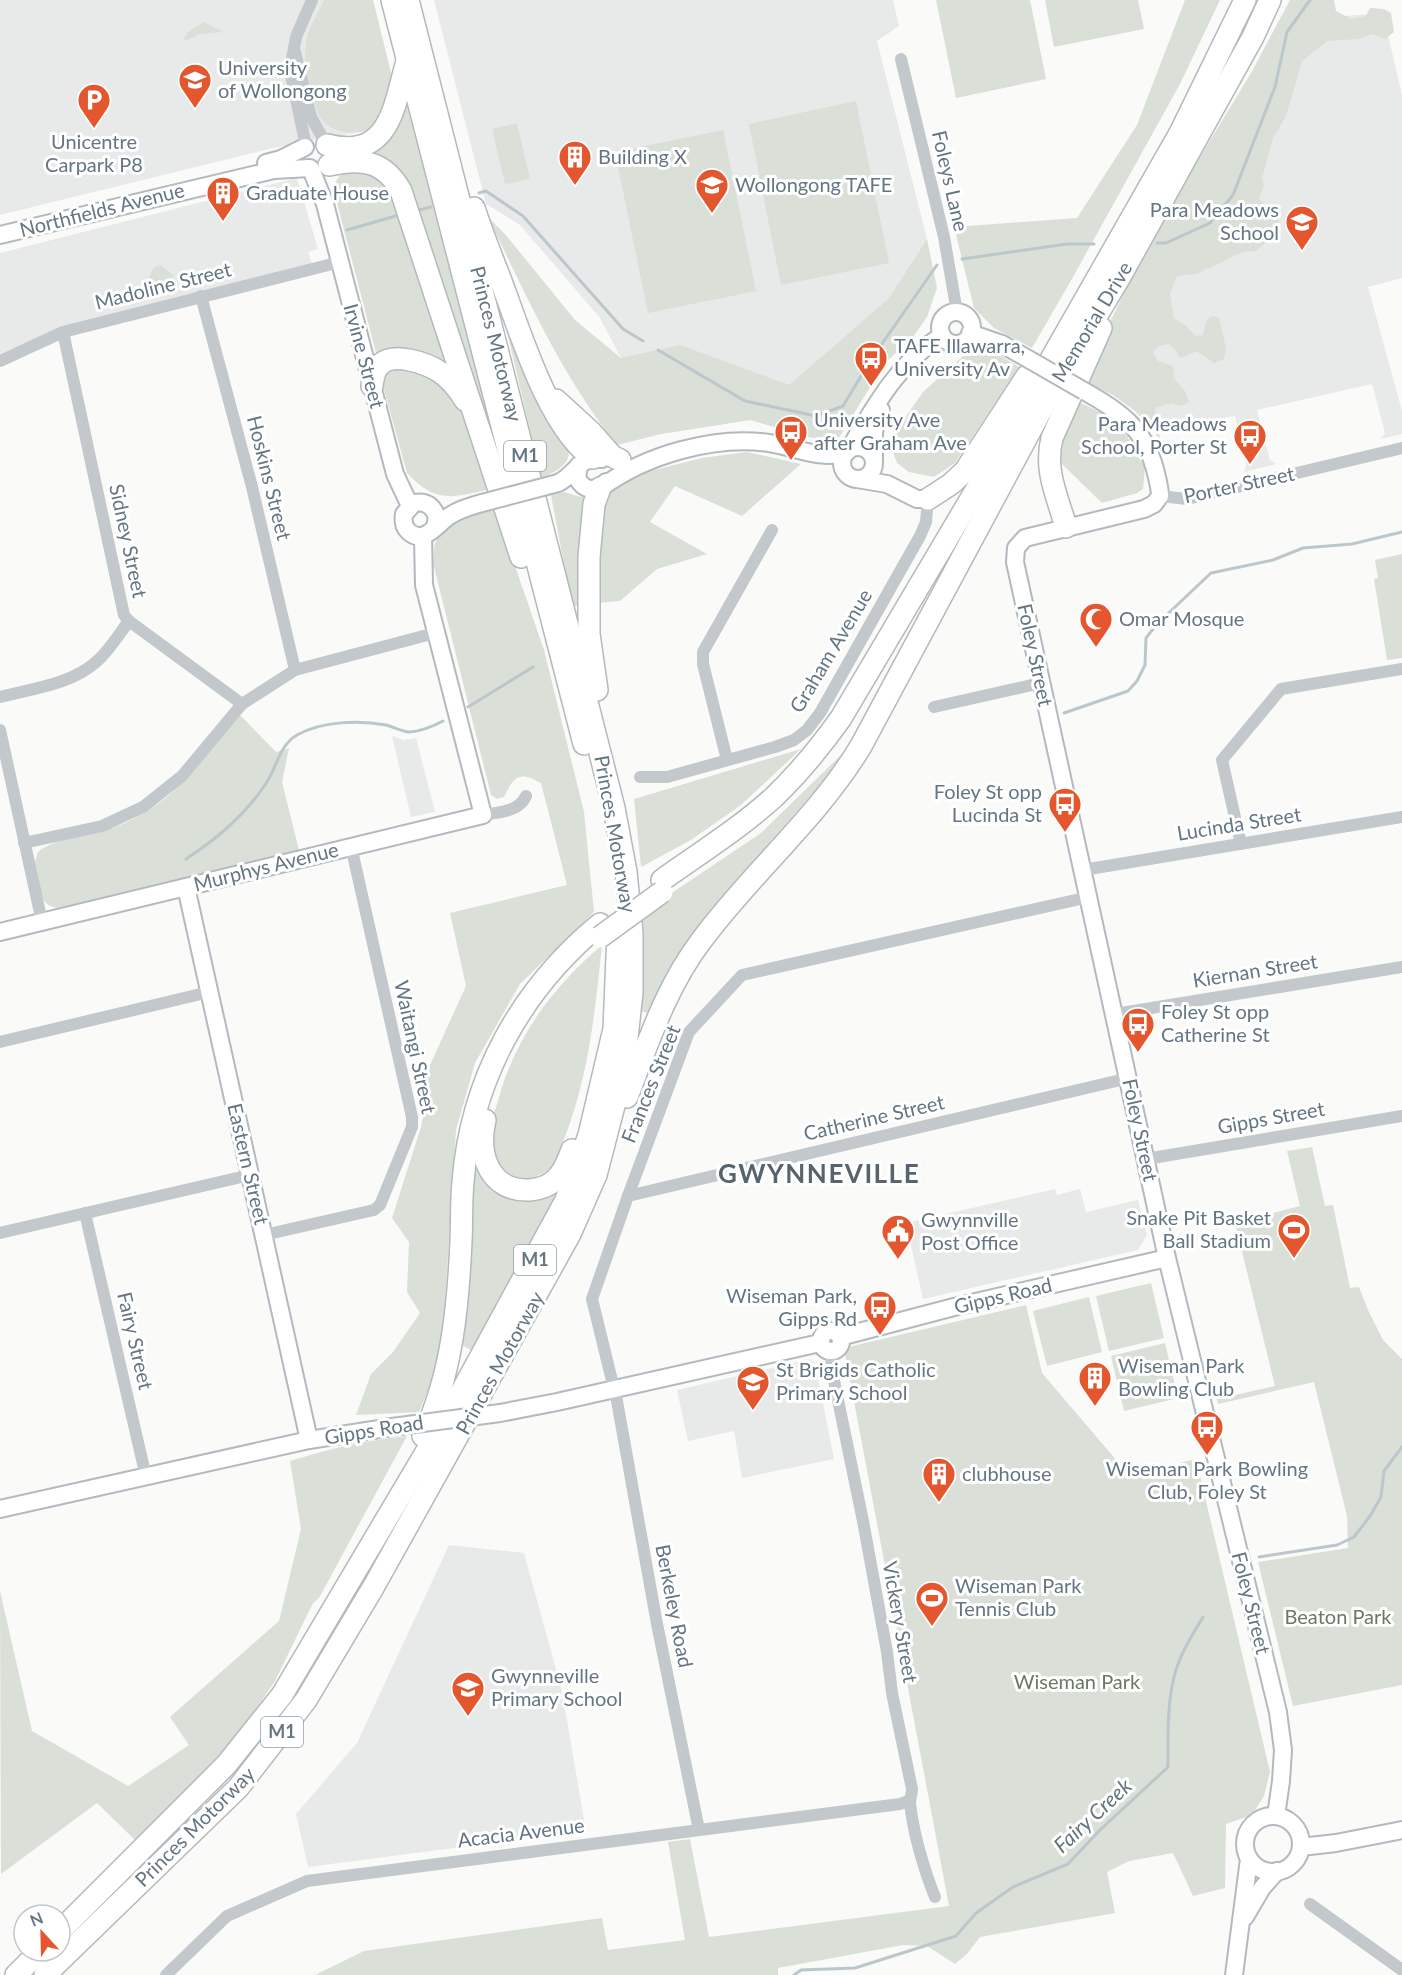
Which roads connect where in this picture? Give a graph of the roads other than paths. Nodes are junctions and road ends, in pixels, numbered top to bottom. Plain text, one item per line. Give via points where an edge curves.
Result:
1 (312, 0) edge
2 (392, 0) edge
3 (408, 0) edge
4 (1245, 0) edge
5 (1270, 0) edge
6 (1275, 0) edge
7 (1253, 37) junction
8 (294, 48) junction
9 (901, 59) dead end
10 (407, 60) junction
11 (435, 104) junction
12 (305, 147) junction
13 (321, 160) junction
14 (0, 228) edge
15 (0, 235) edge
16 (340, 262) junction
17 (1112, 269) junction
18 (201, 297) junction
19 (957, 312) junction
20 (63, 332) junction
21 (970, 333) junction
22 (942, 336) junction
23 (0, 361) edge
24 (533, 364) junction
25 (893, 382) junction
26 (372, 386) junction
27 (476, 416) junction
28 (1402, 448) edge
29 (847, 452) junction
30 (810, 453) junction
31 (659, 457) junction
32 (874, 459) junction
33 (620, 460) junction
34 (591, 461) junction
35 (854, 478) junction
36 (558, 483) junction
37 (596, 488) junction
38 (901, 490) junction
39 (1160, 496) junction
40 (928, 499) junction
41 (417, 504) junction
42 (475, 505) junction
43 (1066, 527) junction
44 (772, 530) dead end
45 (429, 532) junction
46 (956, 544) junction
47 (1016, 548) joint
48 (129, 621) junction
49 (553, 630) junction
50 (435, 633) junction
51 (1402, 669) edge
52 (295, 670) junction
53 (1041, 683) junction
54 (0, 697) edge
55 (242, 704) junction
56 (934, 707) dead end
57 (0, 730) edge
58 (727, 760) junction
59 (640, 777) dead end
60 (526, 796) dead end
61 (614, 808) junction
62 (483, 815) junction
63 (1402, 817) edge
64 (24, 843) junction
65 (1241, 844) junction
66 (351, 846) junction
67 (1083, 870) junction
68 (186, 887) junction
69 (1089, 897) junction
70 (42, 922) junction
71 (606, 928) junction
72 (0, 932) edge
73 (1402, 967) edge
74 (209, 992) junction
75 (1115, 1014) junction
76 (0, 1042) edge
77 (1128, 1078) junction
78 (1402, 1116) edge
79 (1146, 1159) junction
80 (250, 1175) junction
81 (596, 1175) junction
82 (628, 1196) junction
83 (85, 1213) junction
84 (0, 1233) edge
85 (264, 1235) junction
86 (1167, 1258) junction
87 (831, 1344) junction
88 (614, 1389) junction
89 (309, 1440) junction
90 (146, 1477) junction
91 (0, 1509) edge
92 (360, 1566) junction
93 (910, 1800) junction
94 (1276, 1816) junction
95 (699, 1830) junction
96 (1402, 1830) edge
97 (1301, 1847) junction
98 (1249, 1859) junction
99 (1277, 1871) junction
100 (935, 1897) dead end
101 (1310, 1904) dead end
102 (72, 1919) edge
103 (1241, 1923) junction
104 (28, 1963) edge
105 (1402, 1970) edge
106 (16, 1975) edge
107 (45, 1975) edge
108 (166, 1975) edge
109 (1234, 1975) edge

1 - 8 street
2 - 10 highway, Princes Motorway / M1
3 - 11 highway, Princes Motorway / M1
4 - 17 highway, Memorial Drive
5 - 7 highway, Memorial Drive
6 - 7 highway
7 - 17 highway, Memorial Drive
8 - 12 street via 291,80
8 - 13 street
9 - 19 street, Foleys Lane via 944,237
10 - 13 highway via 382,133 368,144 342,148
10 - 49 highway, Princes Motorway / M1
11 - 24 highway
11 - 61 highway, Princes Motorway / M1
12 - 13 main road, Irvine Street via 303,160
12 - 14 main road, Northfields Avenue via 274,162
13 - 15 main road, Northfields Avenue
13 - 16 main road, Irvine Street via 325,204
13 - 27 highway via 370,162 397,182
16 - 18 street, Madoline Street
16 - 26 main road, Irvine Street
17 - 40 highway via 996,421 965,471
17 - 43 highway via 1092,350 1049,450 1050,474
17 - 46 highway, Memorial Drive
18 - 20 street, Madoline Street
18 - 52 street, Hoskins Street via 252,487
19 - 21 main road via 969,319
19 - 22 main road via 944,318 940,326
20 - 23 street, Madoline Street
20 - 48 street, Sidney Street via 124,615
21 - 22 main road via 959,343
21 - 39 main road, bridge via 1002,344 1121,414 1141,435 1154,465
22 - 25 main road via 908,363
24 - 33 highway via 559,403
24 - 34 highway via 567,432
25 - 29 main road
25 - 32 main road via 875,424
26 - 27 highway via 378,367 387,360 419,363 447,378
26 - 41 main road, Irvine Street via 395,474
27 - 49 highway via 531,585
28 - 39 street, Porter Street via 1187,500
29 - 30 main road via 828,456
29 - 32 main road via 862,447
29 - 35 main road via 842,466
30 - 31 main road via 782,445 739,442
30 - 35 main road
31 - 33 main road
31 - 37 main road
32 - 35 main road via 870,475
32 - 38 main road
33 - 34 main road
34 - 36 main road
34 - 37 main road via 608,470 606,483
34 - 37 main road via 577,478 582,486
35 - 38 main road
36 - 37 main road
36 - 42 main road, bridge
37 - 61 highway via 589,557 589,634
38 - 40 main road via 917,499
39 - 43 main road, Porter Street via 1144,509
40 - 58 street, Graham Avenue via 920,536 807,730 784,744
41 - 42 main road
41 - 45 main road via 435,512 437,522
41 - 45 main road via 404,514 403,524 409,532
42 - 45 main road via 449,516
43 - 47 main road, Porter Street via 1026,538
44 - 58 street via 703,652
45 - 50 main road via 424,585
46 - 71 highway, bridge via 814,772 750,832 662,886
46 - 81 highway via 875,720 847,769 816,810 719,917 679,974
47 - 53 main road, Foley Street via 1015,562
48 - 54 street via 96,662 75,675
48 - 55 street, Sidney Street
49 - 71 highway, Princes Motorway / M1 via 606,833 615,885
50 - 52 street
50 - 62 main road
51 - 65 street via 1281,688 1222,760
52 - 55 street
53 - 56 street
53 - 67 main road, Foley Street
55 - 64 street via 182,776 143,807 102,826
57 - 64 street
58 - 59 street, Graham Avenue via 667,777
60 - 62 street, Murphys Avenue via 515,808
61 - 81 highway, Princes Motorway / M1 via 632,933 632,992 625,1058
62 - 66 main road, Murphys Avenue
63 - 65 street, Lucinda Street
64 - 70 street
65 - 67 street, Lucinda Street
66 - 68 main road, Murphys Avenue
66 - 85 street, Waitangi Street via 412,1117 411,1127 380,1205 374,1210
67 - 69 main road, Foley Street
68 - 70 main road, Murphys Avenue
68 - 74 main road, Eastern Street
69 - 75 main road, Foley Street
69 - 82 street, Frances Street via 742,975 689,1032
70 - 72 main road, Murphys Avenue
71 - 71 highway via 565,971 529,1018 495,1086 484,1121 482,1149 495,1177 514,1188 535,1189 550,1184 561,1174 571,1154 600,1048 610,959
71 - 92 highway, Princes Motorway / M1 via 614,1029 589,1135 566,1200 458,1400
71 - 92 highway via 562,959 535,991 512,1025 486,1078 465,1161 456,1318 448,1364 431,1418
73 - 75 street, Kiernan Street
74 - 76 street
74 - 80 main road, Eastern Street
75 - 77 main road, Foley Street
77 - 79 main road, Foley Street
77 - 82 street, Catherine Street
78 - 79 street, Gipps Street
79 - 86 main road, Foley Street
80 - 83 street
80 - 85 main road, Eastern Street
81 - 107 highway, Princes Motorway / M1 via 540,1290 306,1700 238,1788
82 - 88 street, Frances Street via 592,1299
83 - 84 street
83 - 90 street, Fairy Street
85 - 89 main road, Eastern Street
86 - 87 main road, Gipps Road via 954,1307
86 - 94 main road, Foley Street via 1278,1712 1283,1750
87 - 88 main road, Gipps Road
87 - 93 street, Vickery Street via 832,1371 912,1789
88 - 89 main road, Gipps Road, bridge via 500,1413
88 - 95 street, Berkeley Road
89 - 90 main road, Gipps Road
90 - 91 main road, Gipps Road
92 - 102 highway, Princes Motorway / M1 via 282,1695 257,1728 179,1814
93 - 95 street, Acacia Avenue
93 - 100 street, Vickery Street via 926,1875
94 - 97 main road via 1296,1828
94 - 98 main road via 1261,1818 1248,1830 1245,1850
95 - 108 street, Acacia Avenue via 307,1881 226,1916
96 - 97 main road
97 - 99 main road via 1292,1864
98 - 99 main road via 1260,1869
98 - 103 main road
99 - 103 main road
101 - 105 street
103 - 109 main road
104 - 106 highway

